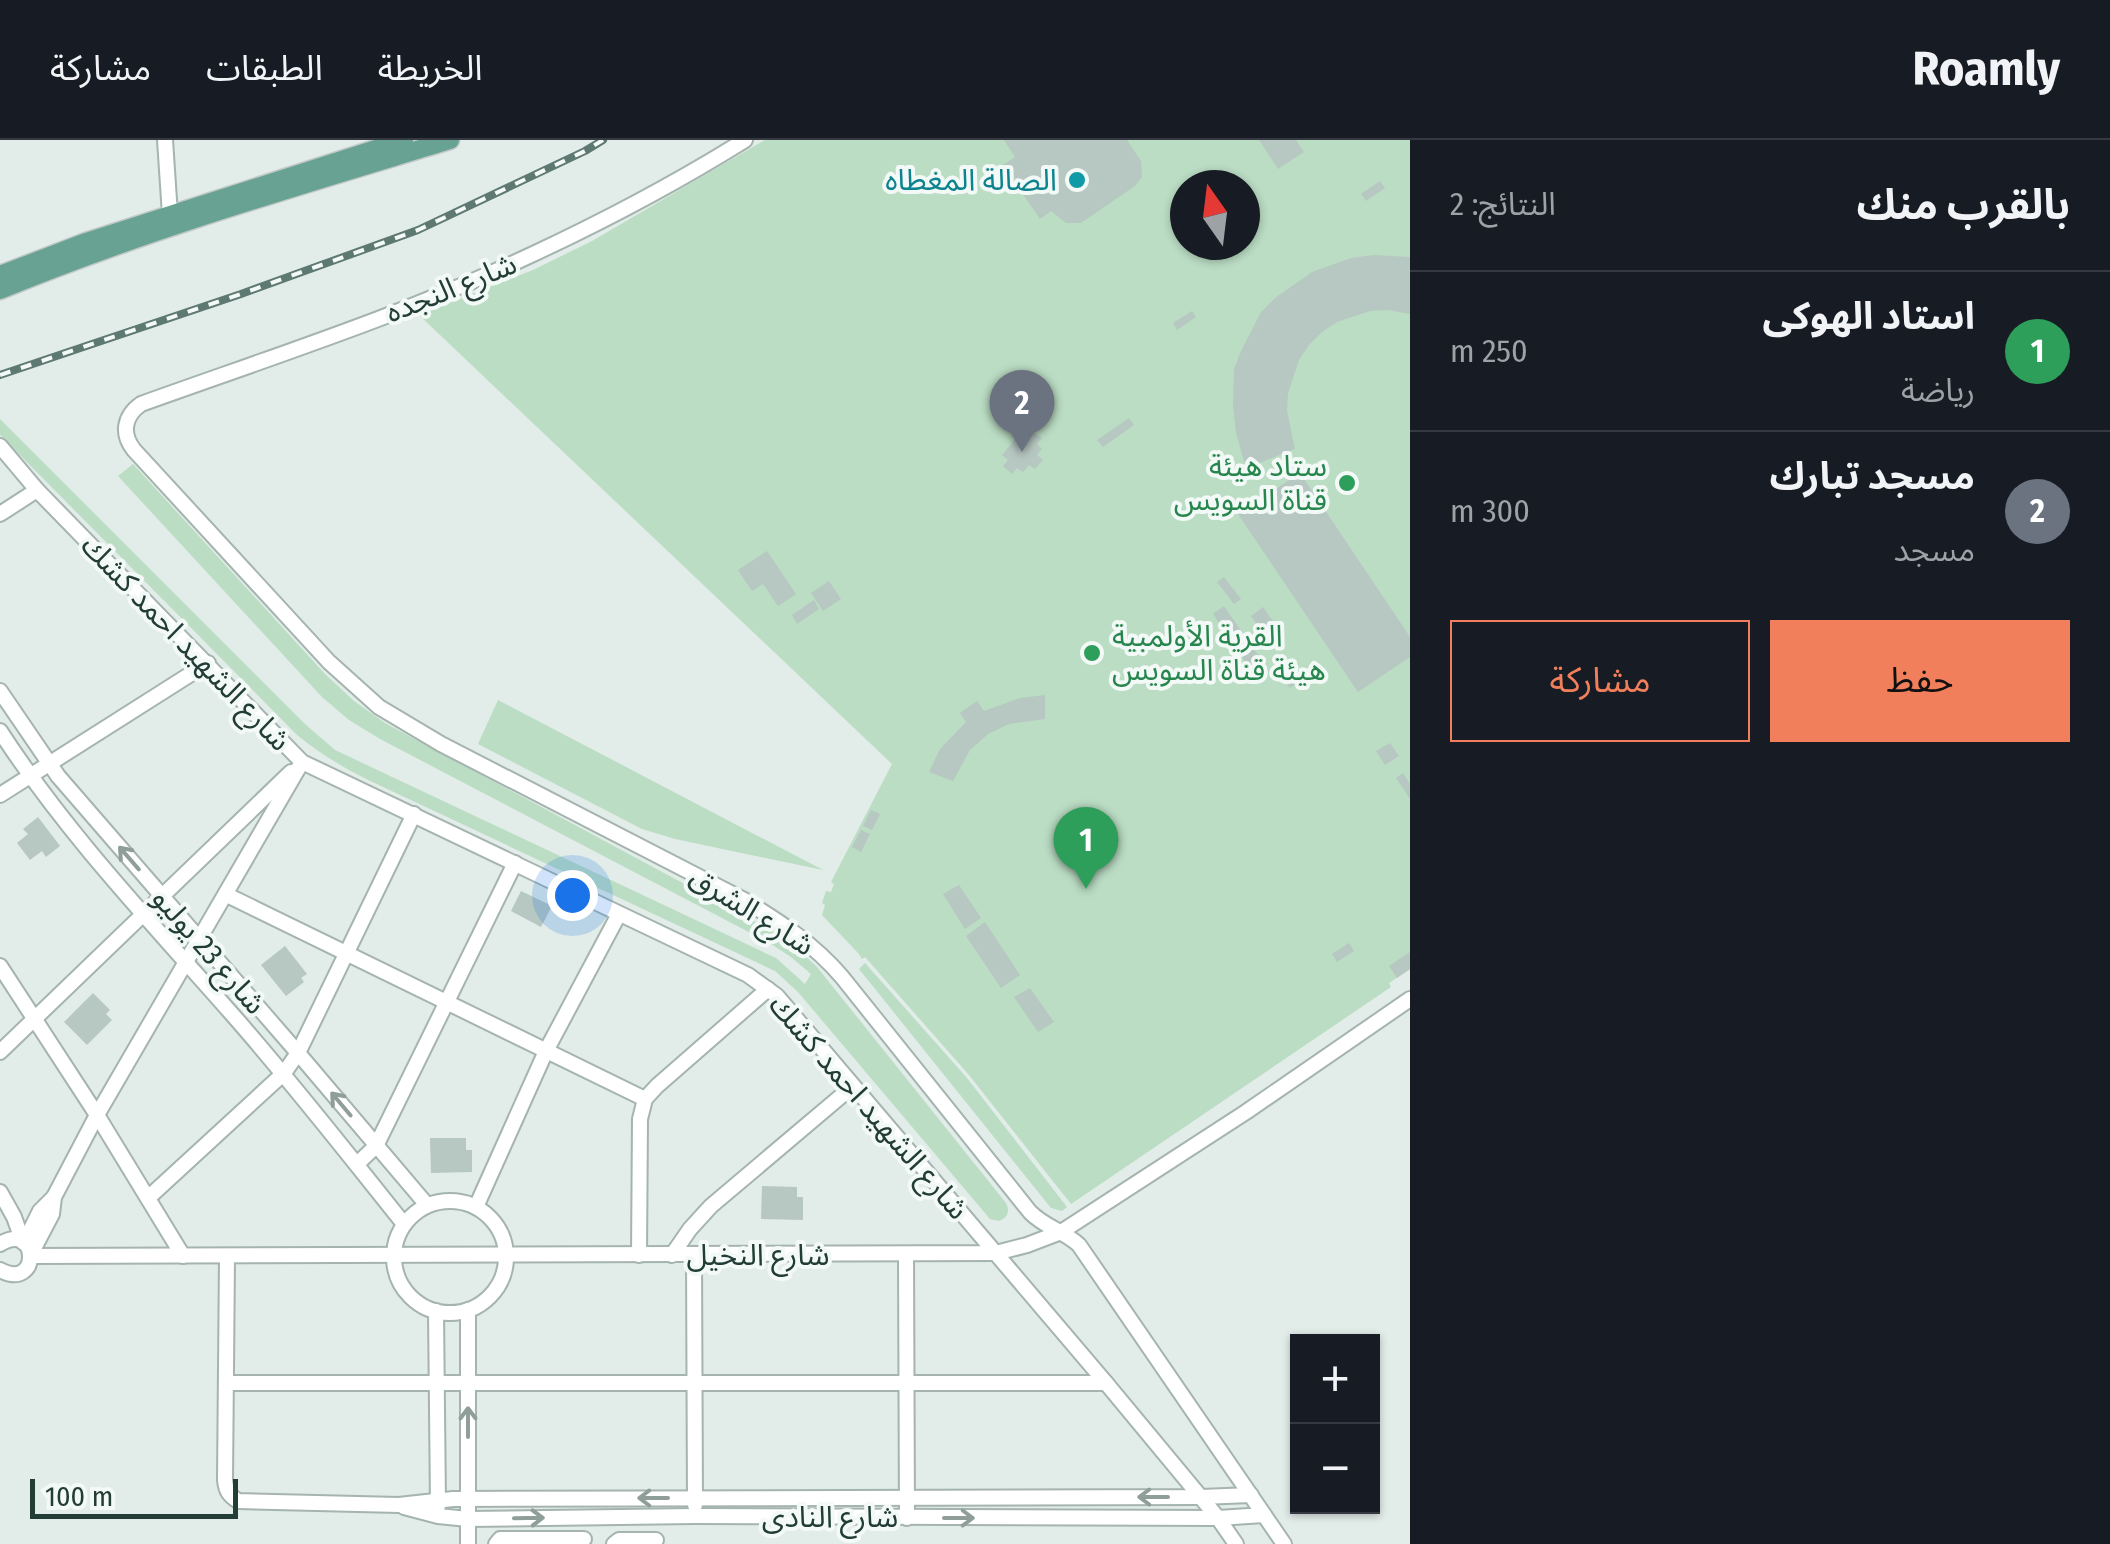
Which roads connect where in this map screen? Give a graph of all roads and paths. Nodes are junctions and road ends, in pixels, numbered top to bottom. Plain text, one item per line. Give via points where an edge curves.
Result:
1 (165, 140) edge
2 (404, 140) edge
3 (450, 140) edge
4 (745, 140) edge
5 (383, 154) junction
6 (246, 196) junction
7 (170, 215) junction
8 (45, 264) junction
9 (0, 275) edge
10 (0, 290) edge
11 (142, 404) joint
12 (0, 446) edge
13 (38, 490) junction
14 (0, 514) edge
15 (208, 663) junction
16 (0, 690) edge
17 (0, 730) edge
18 (302, 762) junction
19 (49, 764) junction
20 (31, 776) junction
21 (0, 795) edge
22 (414, 814) junction
23 (515, 863) junction
24 (227, 895) junction
25 (162, 896) junction
26 (619, 914) junction
27 (144, 915) junction
28 (200, 940) junction
29 (346, 952) junction
30 (186, 962) junction
31 (0, 966) edge
32 (768, 989) junction
33 (1410, 999) edge
34 (446, 1001) junction
35 (34, 1020) junction
36 (546, 1050) junction
37 (0, 1052) edge
38 (298, 1053) junction
39 (284, 1073) junction
40 (853, 1086) junction
41 (645, 1099) junction
42 (97, 1115) junction
43 (376, 1146) junction
44 (357, 1164) junction
45 (0, 1192) edge
46 (148, 1198) junction
47 (427, 1206) junction
48 (476, 1206) junction
49 (404, 1224) junction
50 (1061, 1232) junction
51 (0, 1244) edge
52 (27, 1249) junction
53 (996, 1253) junction
54 (640, 1255) junction
55 (694, 1255) junction
56 (906, 1255) junction
57 (183, 1256) junction
58 (394, 1256) junction
59 (507, 1256) junction
60 (672, 1256) junction
61 (227, 1257) junction
62 (2, 1276) edge
63 (468, 1310) junction
64 (436, 1311) junction
65 (694, 1382) junction
66 (907, 1382) junction
67 (226, 1383) junction
68 (437, 1383) junction
69 (468, 1383) junction
70 (1106, 1383) junction
71 (1251, 1494) junction
72 (1201, 1497) junction
73 (695, 1498) junction
74 (907, 1498) junction
75 (468, 1499) junction
76 (607, 1499) junction
77 (438, 1500) junction
78 (399, 1505) junction
79 (1264, 1514) junction
80 (438, 1516) junction
81 (695, 1516) junction
82 (607, 1518) junction
83 (907, 1518) junction
84 (1218, 1518) junction
85 (468, 1519) junction
86 (584, 1539) dead end
87 (656, 1540) dead end
88 (468, 1544) edge
89 (496, 1544) edge
90 (614, 1544) edge
91 (1236, 1544) edge
92 (1284, 1544) edge

1 - 7 street
2 - 5 main road
3 - 5 main road
4 - 11 street, شارع النجده via 529,256
5 - 6 main road
6 - 7 main road
6 - 8 main road
7 - 8 main road
8 - 9 main road
8 - 10 main road
11 - 50 street, شارع الشرق via 126,421 130,445 355,688 410,726 744,900 804,938 1030,1212
12 - 13 street, شارع الشهيد احمد كشك
13 - 14 street
13 - 15 street, شارع الشهيد احمد كشك
15 - 18 street, شارع الشهيد احمد كشك
15 - 19 street
16 - 19 street, شارع 23 يوليو
17 - 20 street, شارع 23 يوليو
18 - 22 street, شارع الشهيد احمد كشك
18 - 24 street
18 - 25 street
19 - 20 street
25 -> 19 street, شارع 23 يوليو
20 - 21 street
20 - 27 street, شارع 23 يوليو
22 - 23 street, شارع الشهيد احمد كشك
22 - 29 street
23 - 26 street, شارع الشهيد احمد كشك
23 - 34 street
24 - 28 street
24 - 29 street
25 - 27 street
25 - 28 street, شارع 23 يوليو
26 - 32 street, شارع الشهيد احمد كشك
26 - 36 street
27 - 30 street, شارع 23 يوليو
27 - 35 street
28 - 30 street
28 - 38 street, شارع 23 يوليو
29 - 34 street
29 - 38 street
30 - 39 street, شارع 23 يوليو
30 - 42 street
31 - 35 street
32 - 40 street, شارع الشهيد احمد كشك
32 - 41 street
33 - 50 street, شارع النخيل
34 - 36 street
34 - 43 street
35 - 37 street
35 - 42 street
36 - 41 street
36 - 48 street
38 - 39 street
43 -> 38 street, شارع 23 يوليو
39 - 44 street, شارع 23 يوليو
39 - 46 street
40 - 53 street, شارع الشهيد احمد كشك
40 - 60 street via 711,1206
41 - 54 street
42 - 46 street
42 - 52 street via 54,1197 52,1214
43 - 44 street
43 - 47 street, شارع 23 يوليو
44 - 49 street, شارع 23 يوليو
45 - 52 street
46 - 57 street
47 - 48 street
47 - 49 street
48 - 59 street via 498,1227
49 - 58 street
50 - 53 street, شارع النخيل
50 - 71 street, شارع الشرق via 1079,1245
51 - 52 street, شارع النخيل via 9,1239
52 - 57 street, شارع النخيل
52 - 62 street via 28,1268
53 - 56 street, شارع النخيل
53 - 70 street, شارع الشهيد احمد كشك
54 - 59 street, شارع النخيل
54 - 60 street, شارع النخيل
55 - 56 street, شارع النخيل
55 - 60 street, شارع النخيل
55 - 65 street
56 - 66 street
57 - 61 street, شارع النخيل
58 - 59 street, شارع النخيل
58 - 61 street, شارع النخيل
58 - 64 street via 401,1285
59 - 63 street via 492,1295
61 - 67 street, شارع النادى
63 - 64 street
63 - 69 street
64 - 68 street
65 - 66 street
65 - 69 street
65 - 73 street
66 - 70 street
66 - 74 street
67 - 68 street
67 - 78 street, شارع النادى via 230,1496 246,1502
68 - 69 street
68 - 77 street
75 -> 69 street
70 - 72 street, شارع الشهيد احمد كشك
71 - 72 street, شارع النادى
71 - 79 street, شارع الشرق
72 -> 74 street, شارع النادى
72 - 84 street
73 - 74 street, شارع النادى
73 -> 76 street, شارع النادى
73 - 81 street
74 - 83 street
75 - 76 street, شارع النادى
75 - 77 street, شارع النادى
75 - 85 street
76 - 82 street
77 - 78 street, شارع النادى
77 - 80 street
78 - 80 street, شارع النادى
79 - 84 street, شارع النادى
79 - 92 street, شارع الشرق
80 - 85 street, شارع النادى
81 - 82 street, شارع النادى
81 - 83 street, شارع النادى
85 -> 82 street, شارع النادى
83 -> 84 street, شارع النادى
84 - 91 street
85 - 88 street
86 - 89 street
87 - 90 street

